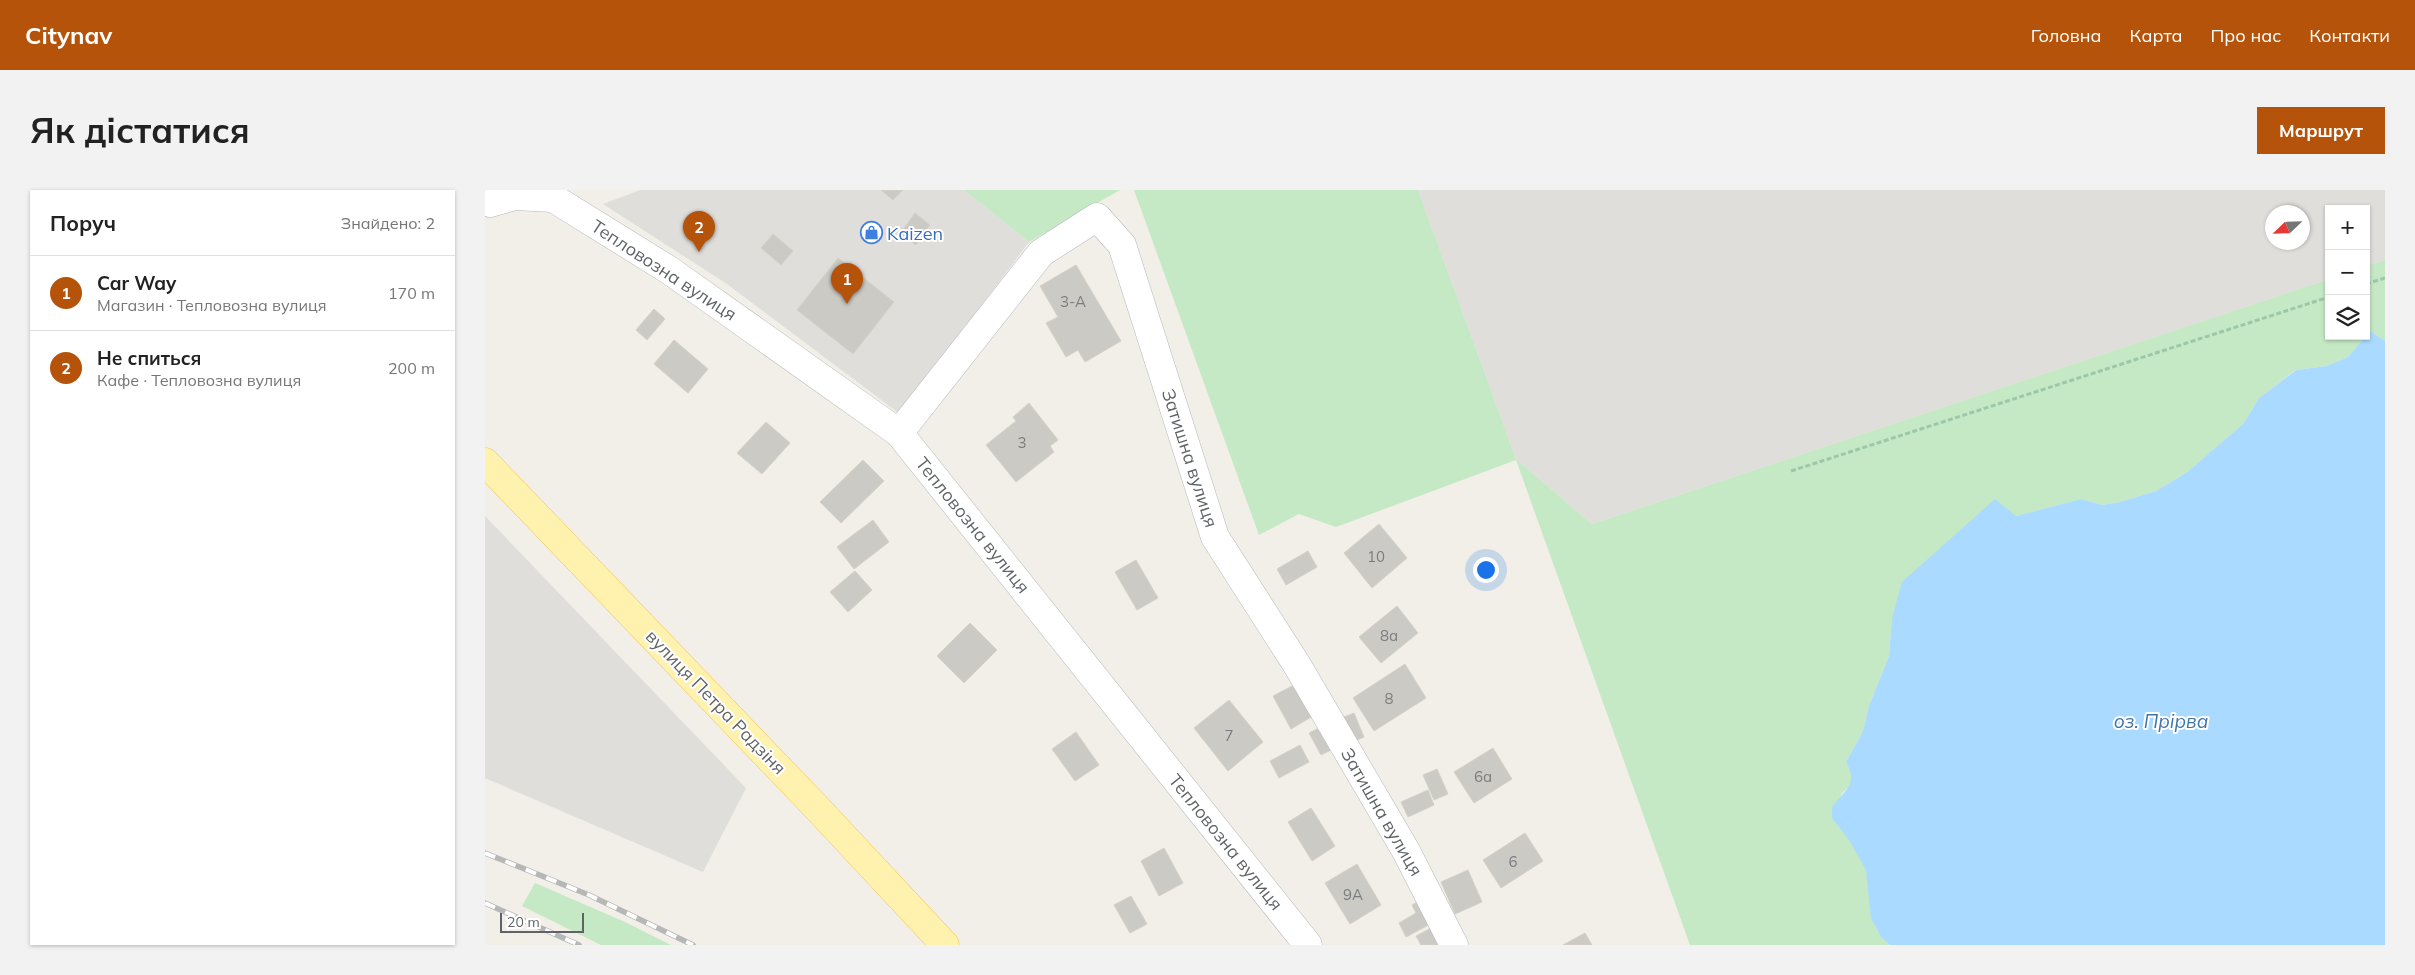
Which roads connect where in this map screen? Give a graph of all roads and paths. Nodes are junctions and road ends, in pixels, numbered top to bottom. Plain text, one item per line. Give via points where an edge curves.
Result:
1 (549, 194) edge
2 (492, 199) edge
3 (2385, 278) edge
4 (2370, 283) edge
5 (2325, 298) edge
6 (899, 433) junction
7 (485, 462) edge
8 (1791, 471) dead end
9 (945, 945) edge
10 (1308, 945) edge
11 (1455, 945) edge

1 - 2 street, Тепловозна вулиця
1 - 6 street, Тепловозна вулиця via 669,270
3 - 4 path
5 - 8 path
6 - 10 street, Тепловозна вулиця
6 - 11 street, Затишна вулиця via 1041,253 1097,217 1123,245 1215,537 1307,682 1406,851
7 - 9 main road, вулиця Петра Радзіня

